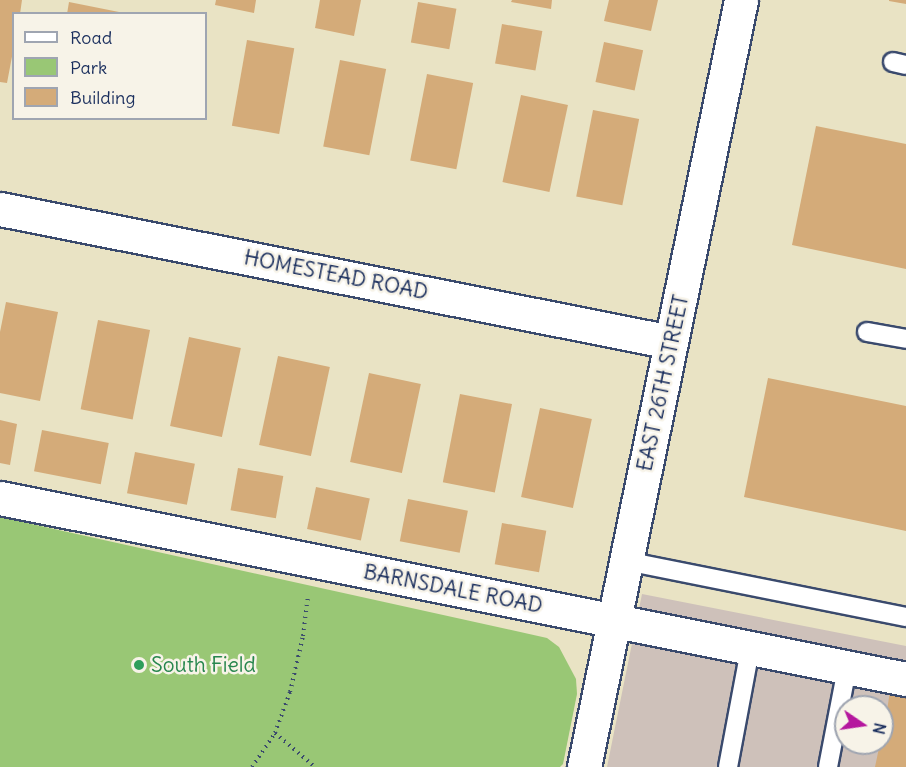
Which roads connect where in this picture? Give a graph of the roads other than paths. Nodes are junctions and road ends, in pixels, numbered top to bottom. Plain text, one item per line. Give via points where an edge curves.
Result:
1 (741, 0) edge
2 (0, 209) edge
3 (867, 332) dead end
4 (906, 339) edge
5 (671, 342) junction
6 (0, 498) edge
7 (626, 561) junction
8 (906, 617) edge
9 (614, 622) junction
10 (750, 649) junction
11 (847, 668) junction
12 (906, 679) edge
13 (584, 767) edge
14 (728, 767) edge
15 (828, 767) edge

1 - 5 street, EAST 26TH STREET
2 - 5 street, HOMESTEAD ROAD
3 - 4 lane
5 - 7 street, EAST 26TH STREET
6 - 9 street, BARNSDALE ROAD
7 - 8 lane
7 - 9 street, EAST 26TH STREET
9 - 10 street, BARNSDALE ROAD
9 - 13 street, EAST 26TH STREET
10 - 11 street, BARNSDALE ROAD
10 - 14 lane
11 - 12 street, BARNSDALE ROAD
11 - 15 lane

